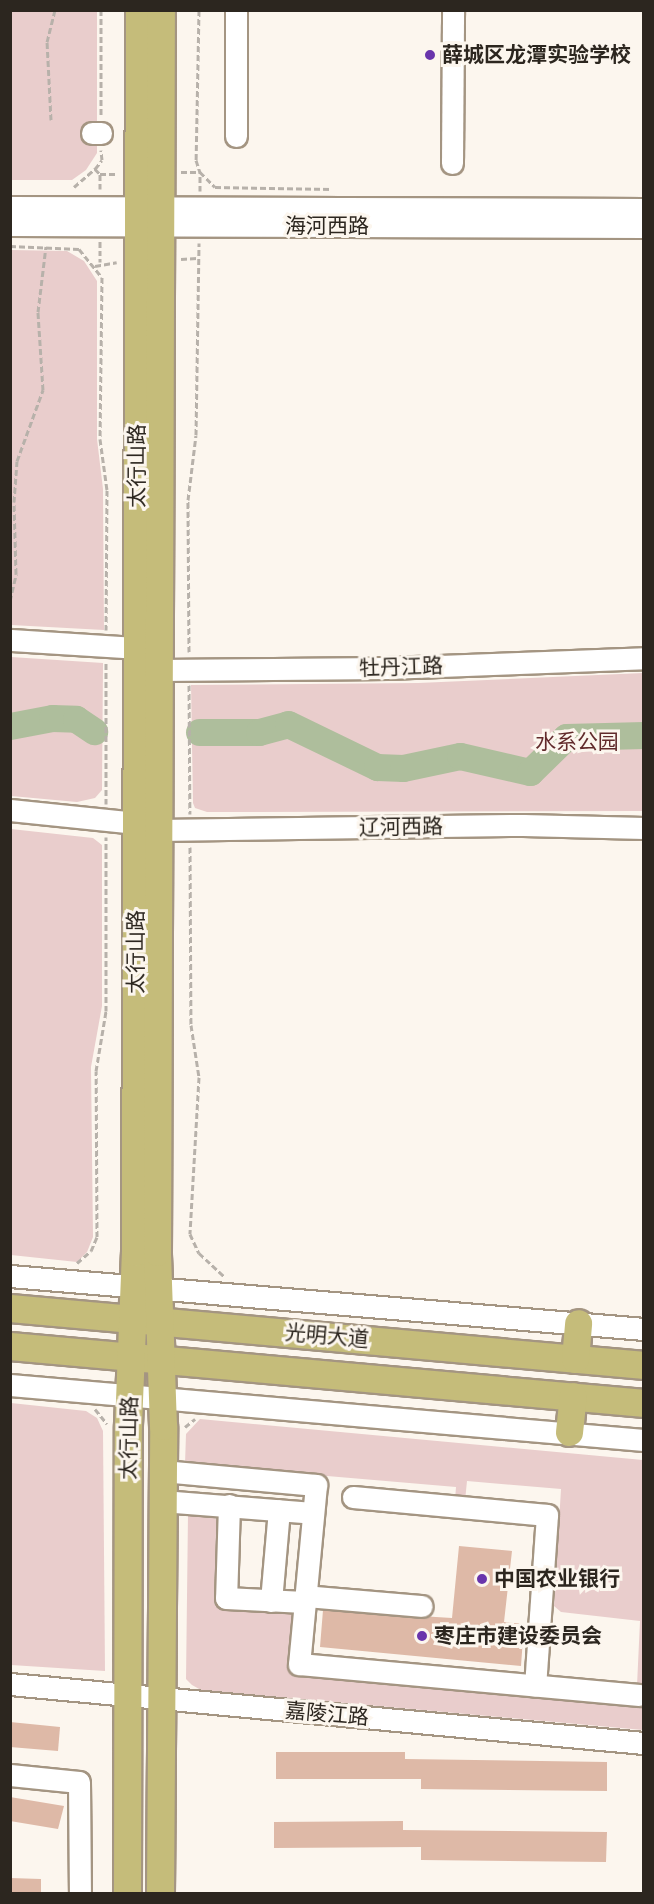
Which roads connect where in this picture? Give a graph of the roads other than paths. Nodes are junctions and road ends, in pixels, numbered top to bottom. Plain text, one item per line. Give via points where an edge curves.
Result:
1 (139, 10) edge
2 (161, 10) edge
3 (236, 10) edge
4 (453, 10) edge
5 (236, 136) dead end
6 (452, 164) dead end
7 (10, 207) edge
8 (644, 209) edge
9 (149, 216) junction
10 (10, 225) edge
11 (644, 227) edge
12 (10, 640) edge
13 (137, 648) junction
14 (644, 658) edge
15 (159, 670) junction
16 (10, 810) edge
17 (147, 826) junction
18 (644, 828) edge
19 (10, 1276) edge
20 (146, 1289) junction
21 (10, 1308) edge
22 (132, 1319) junction
23 (159, 1323) junction
24 (579, 1323) junction
25 (644, 1329) edge
26 (10, 1346) edge
27 (131, 1358) junction
28 (575, 1359) junction
29 (160, 1360) junction
30 (644, 1365) edge
31 (10, 1385) edge
32 (573, 1396) junction
33 (129, 1397) junction
34 (162, 1401) junction
35 (644, 1403) edge
36 (569, 1432) junction
37 (644, 1440) edge
38 (162, 1471) junction
39 (353, 1497) dead end
40 (162, 1501) junction
41 (229, 1505) junction
42 (279, 1510) junction
43 (313, 1513) junction
44 (305, 1599) junction
45 (271, 1601) junction
46 (422, 1606) dead end
47 (10, 1684) edge
48 (535, 1686) junction
49 (127, 1695) junction
50 (640, 1695) dead end
51 (161, 1698) junction
52 (644, 1743) edge
53 (10, 1775) edge
54 (80, 1893) edge
55 (127, 1893) edge
56 (160, 1893) edge

1 - 9 main road, 太行山路
2 - 9 main road, 太行山路
3 - 5 street
4 - 6 street
7 - 9 street, 海河西路
8 - 9 street, 海河西路
9 - 10 street, 海河西路
9 - 11 street, 海河西路
9 - 13 main road, 太行山路
9 - 15 main road, 太行山路
12 - 13 street
13 - 17 main road, 太行山路
14 - 15 street, 牡丹江路 via 406,668
15 - 17 main road, 太行山路
16 - 17 street, 辽河西路
17 - 18 street, 辽河西路
17 - 20 main road, 太行山路
19 - 20 street, 光明大道
20 - 22 main road, 太行山路
20 - 23 main road, 太行山路
20 - 24 street, 光明大道
21 - 22 main road, 光明大道
22 - 23 main road, 光明大道
22 - 27 main road, 太行山路
23 - 28 main road, 光明大道
23 - 29 main road, 太行山路
24 - 25 street, 光明大道
24 - 28 main road
26 - 27 main road, 光明大道
27 - 29 main road, 光明大道
27 - 33 main road, 太行山路
28 - 30 main road, 光明大道
29 - 32 main road, 光明大道
29 - 34 main road, 太行山路
31 - 33 street
32 - 35 main road, 光明大道
32 - 36 main road
33 - 34 street
33 - 49 main road, 太行山路
34 - 36 street
34 - 38 main road, 太行山路
36 - 37 street
38 - 40 main road, 太行山路
38 - 43 street via 316,1485
39 - 48 street via 547,1515
40 - 41 street
40 - 51 main road, 太行山路
41 - 42 street
41 - 45 street via 226,1598
42 - 43 street
42 - 45 street
43 - 44 street
44 - 45 street
44 - 46 street
44 - 48 street via 298,1664
47 - 49 street, 嘉陵江路
48 - 50 street
49 - 51 street, 嘉陵江路
49 - 55 main road, 太行山路
51 - 52 street, 嘉陵江路
51 - 56 main road, 太行山路
53 - 54 street via 79,1782

